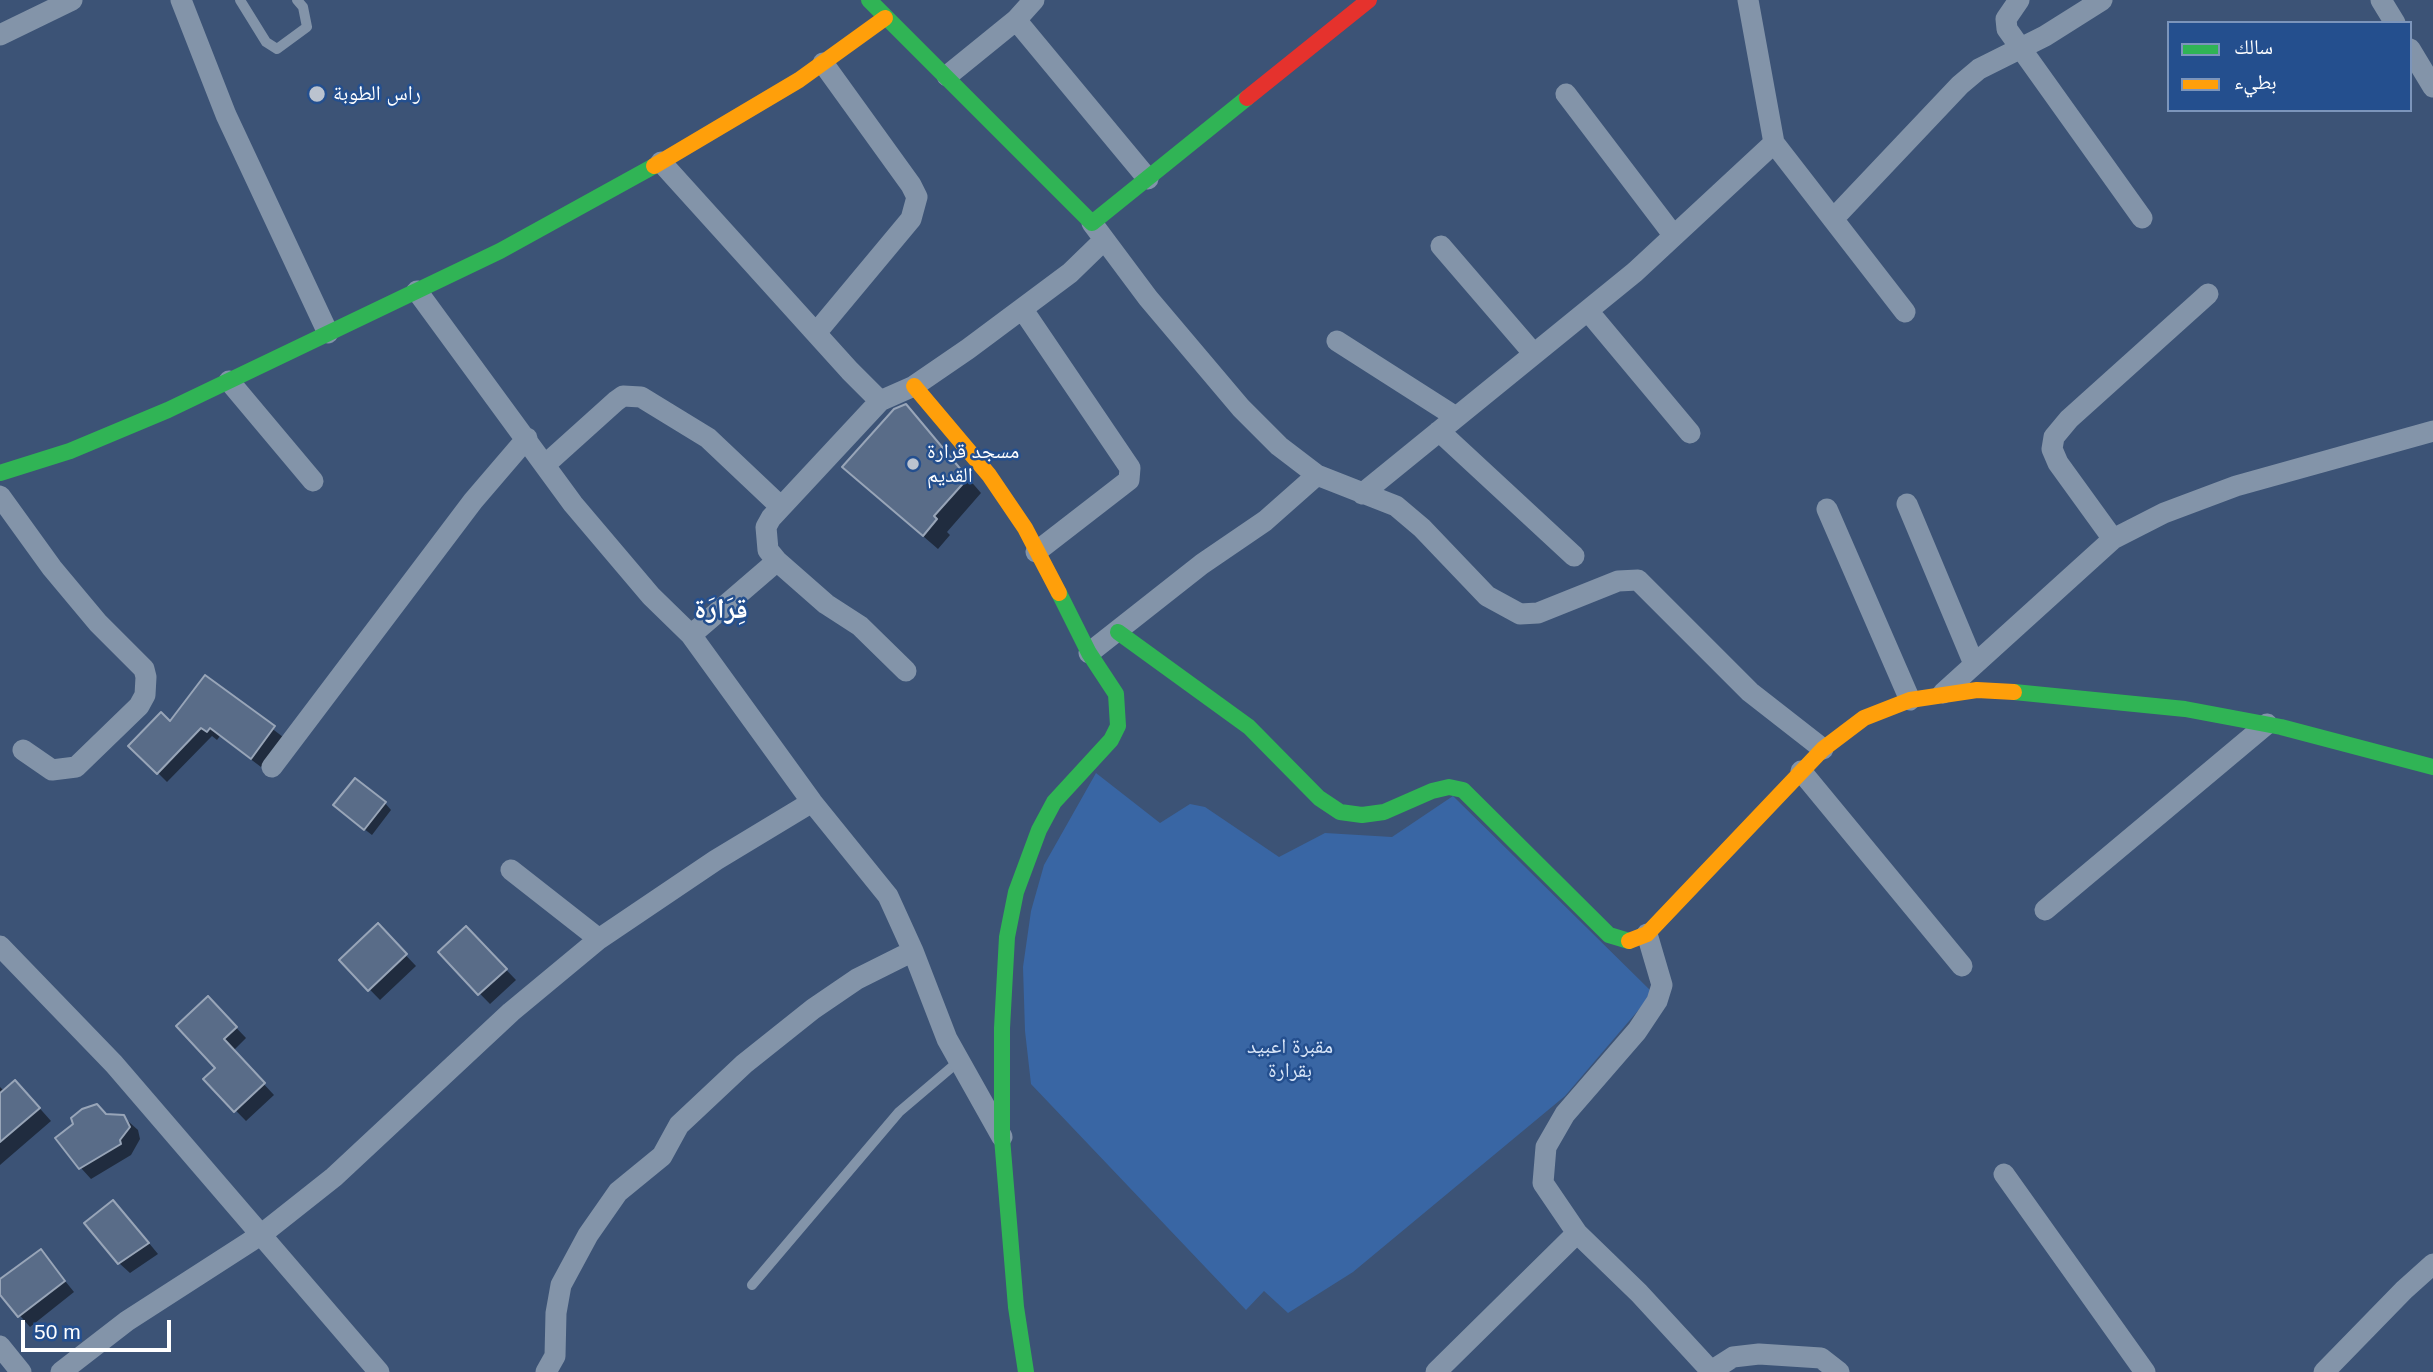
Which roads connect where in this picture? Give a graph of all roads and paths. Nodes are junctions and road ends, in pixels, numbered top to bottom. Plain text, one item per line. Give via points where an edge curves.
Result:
1 (72, 0) edge
2 (181, 0) edge
3 (240, 0) edge
4 (297, 0) edge
5 (869, 0) edge
6 (1034, 0) edge
7 (1369, 0) edge
8 (1748, 0) edge
9 (2019, 0) edge
10 (2102, 0) edge
11 (2381, 0) edge
12 (885, 18) junction
13 (1016, 20) junction
14 (2394, 21) edge
15 (0, 35) edge
16 (2020, 48) junction
17 (2412, 52) edge
18 (822, 63) junction
19 (947, 76) junction
20 (2433, 88) edge
21 (1566, 94) dead end
22 (1774, 143) junction
23 (661, 162) junction
24 (1148, 179) junction
25 (1835, 218) junction
26 (2142, 218) dead end
27 (1098, 232) junction
28 (1674, 236) junction
29 (1441, 246) dead end
30 (417, 291) junction
31 (2208, 294) dead end
32 (1023, 310) junction
33 (1588, 311) junction
34 (1905, 312) dead end
35 (328, 333) junction
36 (816, 333) junction
37 (1337, 341) dead end
38 (1534, 354) junction
39 (229, 381) junction
40 (914, 386) junction
41 (880, 401) junction
42 (1456, 417) junction
43 (1440, 431) junction
44 (2433, 431) edge
45 (1690, 433) dead end
46 (527, 438) junction
47 (545, 464) junction
48 (0, 473) edge
49 (1317, 475) junction
50 (313, 481) dead end
51 (1362, 494) junction
52 (0, 496) edge
53 (1907, 504) dead end
54 (780, 508) junction
55 (1827, 509) dead end
56 (2113, 539) junction
57 (1036, 552) junction
58 (1574, 556) dead end
59 (777, 561) junction
60 (1118, 632) junction
61 (691, 635) junction
62 (1089, 653) junction
63 (1974, 664) junction
64 (906, 671) dead end
65 (1943, 693) junction
66 (1910, 700) junction
67 (2267, 724) junction
68 (1823, 749) junction
69 (23, 750) dead end
70 (272, 767) dead end
71 (2433, 767) edge
72 (1801, 771) junction
73 (812, 802) junction
74 (511, 870) dead end
75 (2045, 910) dead end
76 (1647, 934) junction
77 (599, 939) junction
78 (0, 946) edge
79 (913, 951) junction
80 (1962, 966) dead end
81 (959, 1061) junction
82 (1002, 1138) junction
83 (2004, 1174) dead end
84 (1577, 1233) junction
85 (262, 1234) junction
86 (2433, 1264) edge
87 (752, 1285) dead end
88 (0, 1346) edge
89 (1710, 1371) edge
90 (21, 1372) edge
91 (61, 1372) edge
92 (379, 1372) edge
93 (546, 1372) edge
94 (1026, 1372) edge
95 (1436, 1372) edge
96 (1839, 1372) edge
97 (2145, 1372) edge
98 (2324, 1372) edge

1 - 15 street
2 - 35 street via 226,115
3 - 4 lane via 266,42 277,49 307,27
5 - 12 street
6 - 13 street
7 - 24 street
8 - 22 street
9 - 16 street via 2005,24
10 - 16 street
11 - 14 street
12 - 18 street
12 - 19 street
13 - 19 street
13 - 24 street
16 - 25 street via 1979,69 1960,85
16 - 26 street
17 - 20 street
18 - 23 street
18 - 36 street via 917,197 904,229
19 - 27 street
21 - 28 street
22 - 25 street
22 - 28 street
23 - 30 street
23 - 36 street
24 - 27 street
25 - 34 street
27 - 32 street via 1069,273
27 - 49 street via 1241,408
28 - 33 street
29 - 38 street
30 - 35 street
30 - 46 street
31 - 56 street via 2054,437 2052,450 2058,463
32 - 40 street
32 - 57 street via 1128,462 1131,474
33 - 38 street
33 - 45 street
35 - 39 street
36 - 41 street
37 - 42 street
38 - 42 street
39 - 48 street via 70,451
39 - 50 street
40 - 41 street
40 - 57 street via 989,475
41 - 54 street
42 - 43 street
43 - 51 street
43 - 58 street
44 - 56 street via 2236,486 2164,513
46 - 47 street
46 - 70 street via 472,501
47 - 54 street via 623,396 641,397 708,438
47 - 61 street via 589,524
49 - 51 street
49 - 60 street via 1265,521 1202,564
51 - 68 street via 1396,506 1487,596 1520,614 1538,612 1618,581 1637,580 1750,692
52 - 69 street via 52,568 146,677 139,706 76,767 52,770
53 - 63 street
54 - 59 street via 765,533 768,550
55 - 66 street
56 - 63 street
57 - 62 street
59 - 61 street
59 - 64 street via 826,604 860,626
60 - 62 street
60 - 76 street via 1249,727 1319,798 1340,812 1384,812 1432,791 1463,790 1609,935 1626,942
61 - 73 street
62 - 82 street via 1116,694 1118,726 1111,740 1054,802 1028,854 1016,892 1004,984
63 - 65 street
65 - 66 street
65 - 67 street via 2043,694 2185,709
66 - 68 street via 1864,718
67 - 71 street
67 - 75 street
68 - 72 street
72 - 76 street
72 - 80 street
73 - 77 street
73 - 79 street via 888,896
74 - 77 street
76 - 84 street via 1662,985 1657,1001 1565,1114 1546,1147 1544,1184
77 - 85 street via 511,1012 334,1177
78 - 85 street via 114,1064
79 - 81 street
79 - 93 street via 849,985 744,1064 678,1125 662,1156 618,1192 561,1285 555,1356
81 - 82 street
81 - 87 lane via 899,1112
82 - 94 street
83 - 97 street
84 - 89 street
84 - 95 street
85 - 91 street via 127,1321
85 - 92 street
86 - 98 street
88 - 90 street
89 - 96 street via 1733,1357 1759,1354 1821,1358

